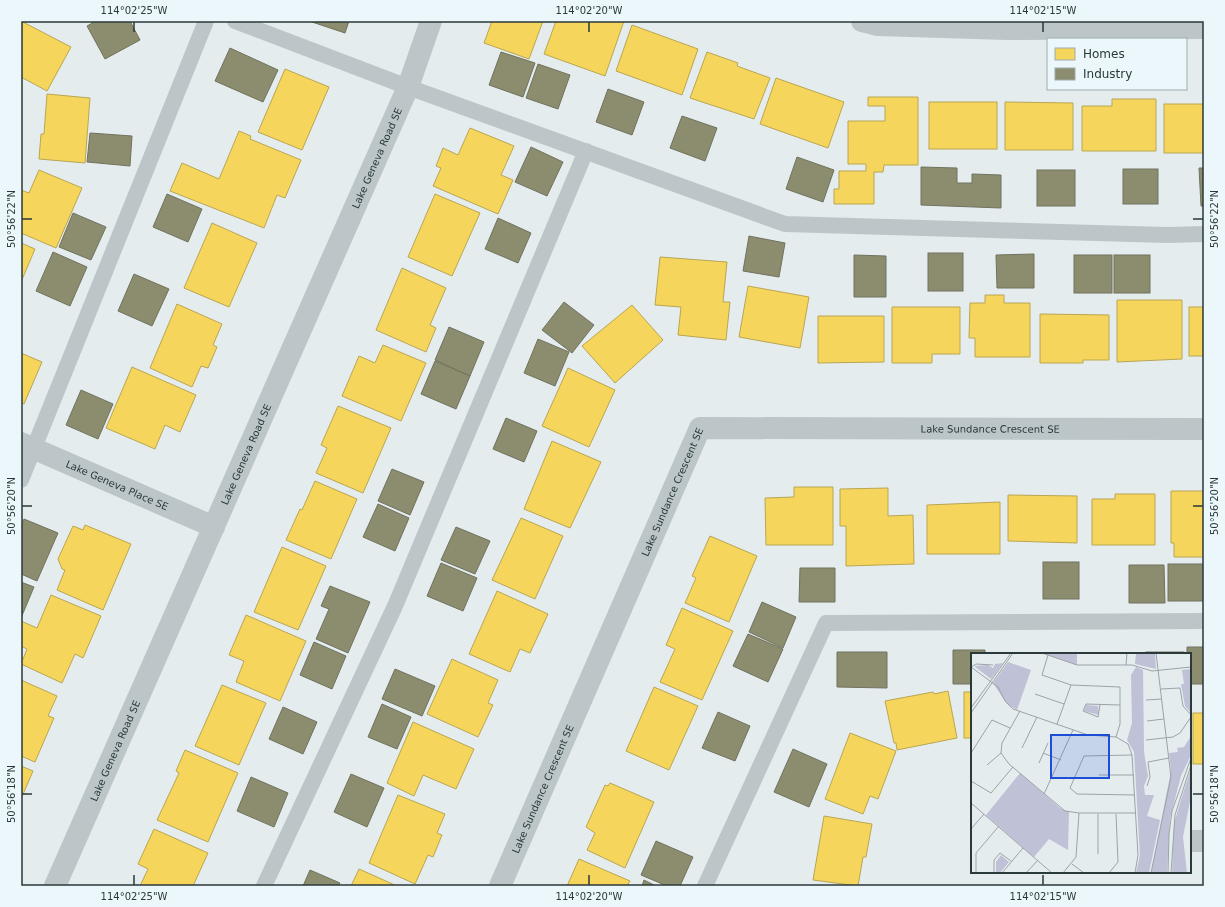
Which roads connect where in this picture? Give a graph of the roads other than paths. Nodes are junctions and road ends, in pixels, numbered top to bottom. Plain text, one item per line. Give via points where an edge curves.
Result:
1 (206, 21) edge
2 (235, 21) edge
3 (431, 21) edge
4 (862, 21) edge
5 (1204, 28) edge
6 (408, 87) junction
7 (586, 152) junction
8 (1204, 234) edge
9 (1204, 429) edge
10 (28, 446) edge
11 (21, 480) edge
12 (214, 527) junction
13 (1204, 621) edge
14 (1191, 841) edge
15 (1204, 841) edge
16 (55, 886) edge
17 (264, 886) edge
18 (500, 886) edge
19 (705, 886) edge

1 - 10 lane
2 - 6 lane
3 - 6 street, Lake Geneva Road SE
4 - 5 street via 878,25 1007,29
6 - 7 lane
6 - 12 street, Lake Geneva Road SE
7 - 8 lane via 785,224
7 - 17 lane via 395,606
9 - 18 street, Lake Sundance Crescent SE via 700,428
10 - 11 lane
10 - 12 street, Lake Geneva Place SE
12 - 16 street, Lake Geneva Road SE
13 - 19 lane via 826,623
14 - 15 street

